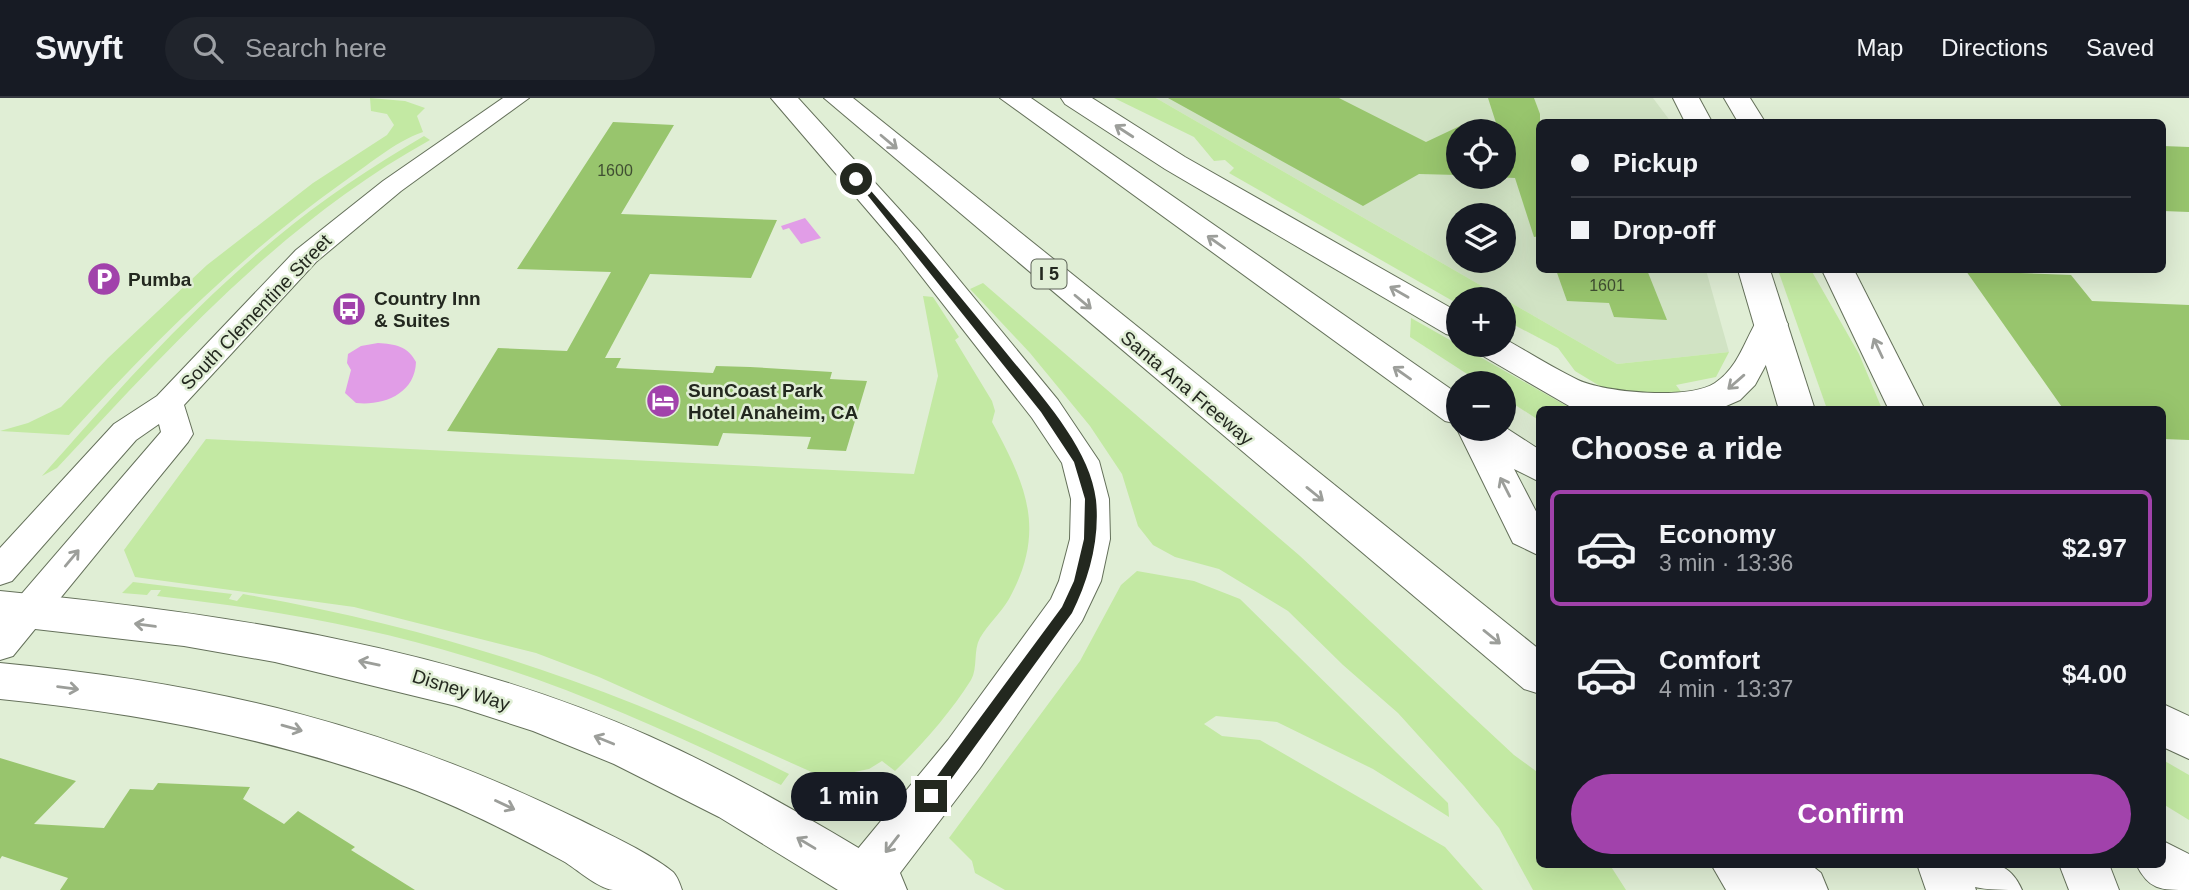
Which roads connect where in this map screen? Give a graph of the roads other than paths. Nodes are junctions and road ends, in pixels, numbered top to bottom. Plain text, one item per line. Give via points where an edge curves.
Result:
1 (784, 98) edge
2 (836, 98) edge
3 (1013, 98) edge
4 (1074, 98) edge
5 (1686, 98) edge
6 (1737, 98) edge
7 (519, 99) edge
8 (1696, 119) edge
9 (1749, 119) edge
10 (1755, 273) edge
11 (1839, 273) edge
12 (1446, 319) edge
13 (1771, 324) junction
14 (1511, 357) edge
15 (1569, 391) junction
16 (168, 403) junction
17 (1446, 404) edge
18 (1596, 406) edge
19 (1796, 406) edge
20 (1905, 406) edge
21 (1481, 441) edge
22 (1500, 441) edge
23 (1536, 465) edge
24 (1536, 538) edge
25 (0, 571) edge
26 (15, 610) edge
27 (0, 645) edge
28 (1536, 673) edge
29 (0, 681) edge
30 (2166, 726) edge
31 (2189, 739) edge
32 (2166, 867) edge
33 (1739, 868) edge
34 (1777, 868) edge
35 (1943, 868) edge
36 (1969, 868) edge
37 (2086, 868) edge
38 (2189, 882) edge
39 (868, 886) edge
40 (657, 890) edge
41 (1757, 890) edge
42 (1803, 890) edge
43 (1951, 890) edge
44 (1997, 890) edge
45 (2094, 890) edge

1 -> 39 main road via 908,238 1045,409 1080,461 1090,499 1090,539 1080,581 1067,609
2 -> 28 main road, Santa Ana Freeway / I 5
17 -> 3 main road
12 -> 4 main road via 1175,163
5 - 8 main road
6 - 9 main road
7 - 16 street, South Clementine Street via 392,186 306,256
10 - 13 main road
20 -> 11 main road
13 -> 15 main road via 1743,377 1719,396 1670,405
13 - 19 main road
14 - 15 main road
15 - 18 main road
16 - 25 street, South Clementine Street via 125,432
26 -> 16 street, South Clementine Street via 177,434
24 -> 21 main road via 1527,532
22 - 23 main road
26 - 27 street, South Clementine Street
39 -> 26 main road, Disney Way via 713,789 608,741 481,695 296,648
29 -> 40 main road via 130,695 333,740 469,788 590,848
30 - 31 main road
32 - 38 main road
33 - 41 main road
34 - 42 main road
35 - 43 main road
36 - 44 main road
37 - 45 main road

